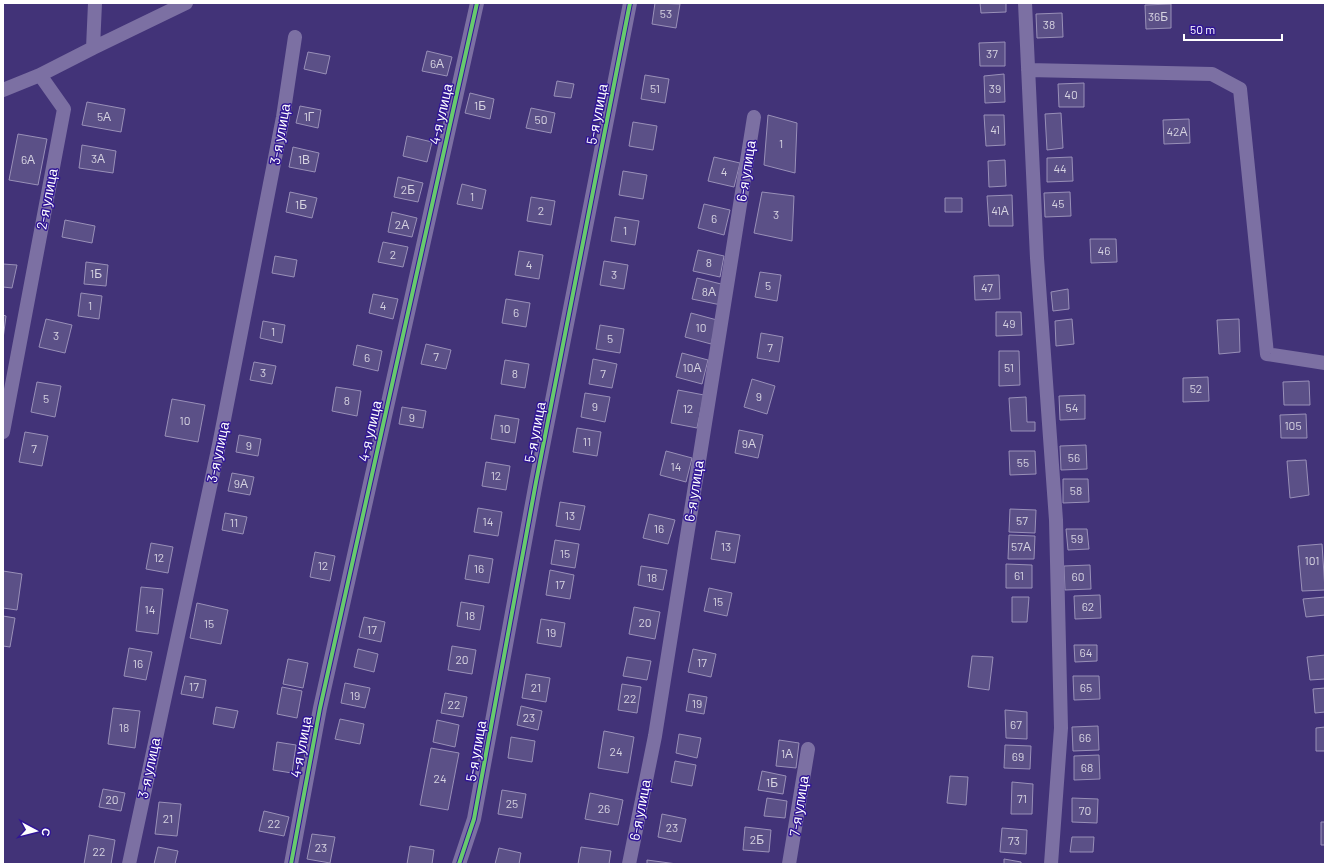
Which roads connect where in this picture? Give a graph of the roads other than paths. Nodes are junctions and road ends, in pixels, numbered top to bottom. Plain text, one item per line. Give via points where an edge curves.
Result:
1 (95, 3) edge
2 (186, 3) edge
3 (477, 3) edge
4 (630, 3) edge
5 (1025, 3) edge
6 (295, 37) dead end
7 (92, 48) junction
8 (1028, 70) junction
9 (40, 75) junction
10 (3, 90) edge
11 (754, 117) dead end
12 (1325, 363) edge
13 (3, 432) edge
14 (808, 749) dead end
15 (129, 864) edge
16 (291, 864) edge
17 (459, 864) edge
18 (630, 864) edge
19 (789, 864) edge
20 (1053, 864) edge

1 - 7 street
2 - 7 street
3 - 16 street, 4-я улица via 320,708
4 - 17 street, 5-я улица via 535,489 474,819
5 - 8 street
6 - 15 street, 3-я улица via 283,118 219,445
7 - 9 street
8 - 12 street via 1212,74 1240,90 1267,354
8 - 20 street via 1037,258 1056,536 1061,728
9 - 10 street
9 - 13 street, 2-я улица via 64,109
11 - 18 street, 6-я улица via 654,736
14 - 19 street, 7-я улица

